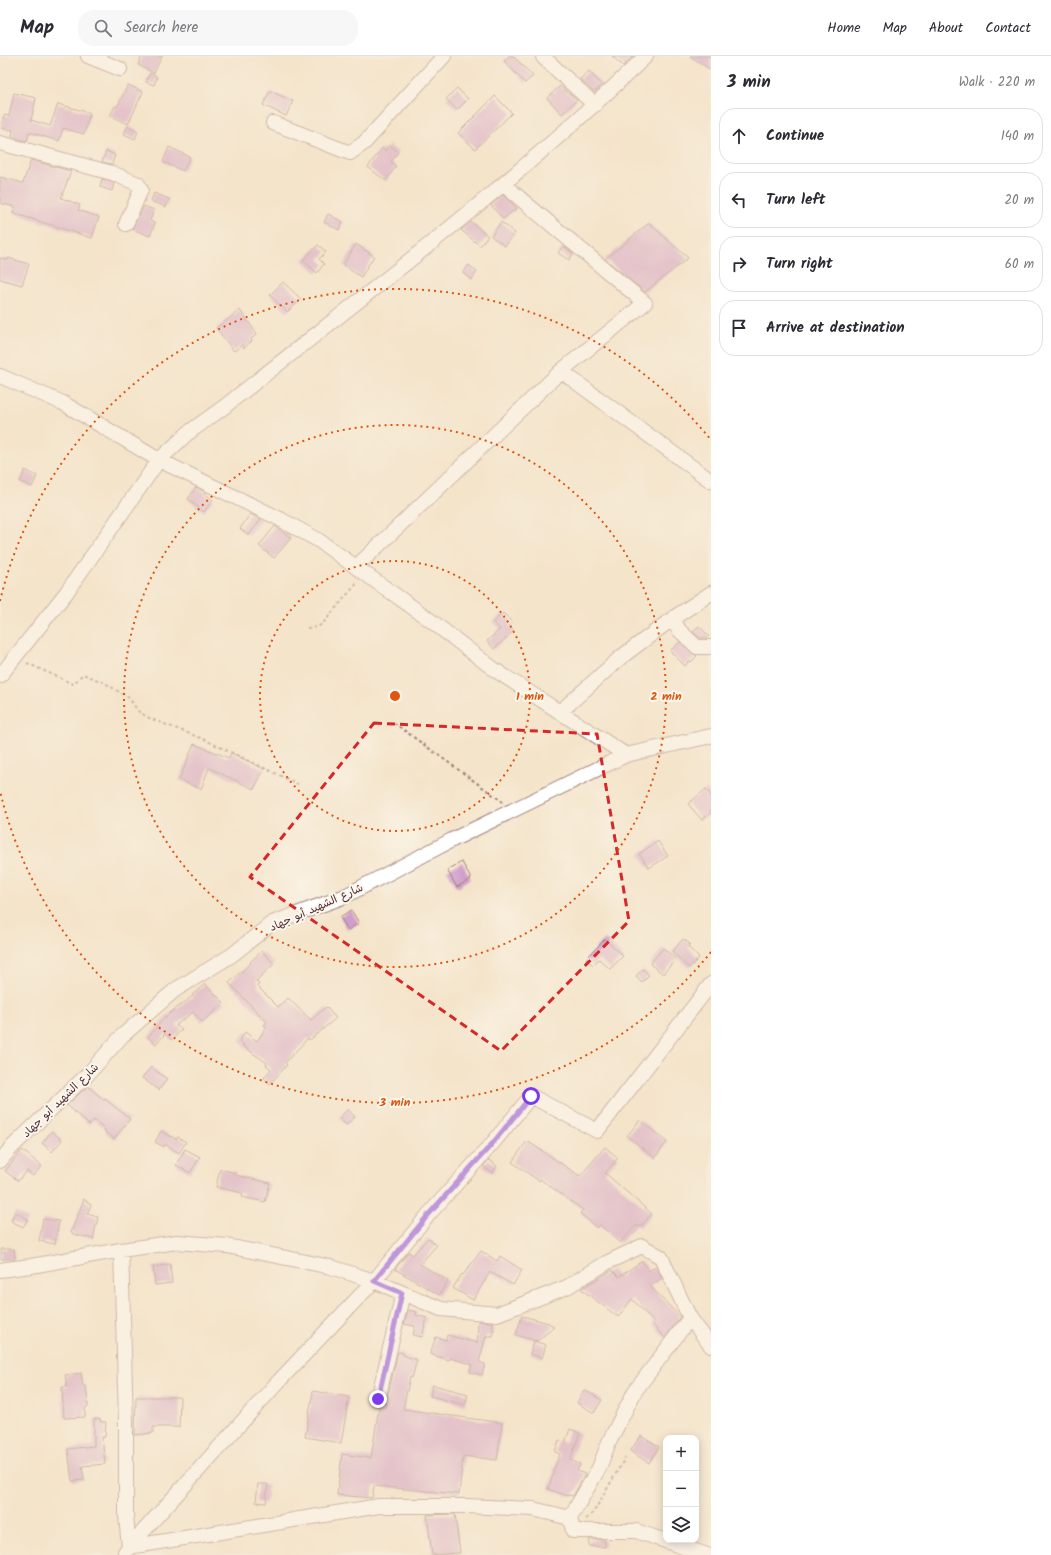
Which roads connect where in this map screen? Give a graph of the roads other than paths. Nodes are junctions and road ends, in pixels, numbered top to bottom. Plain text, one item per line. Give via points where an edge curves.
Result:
1 (88, 56) edge
2 (444, 56) edge
3 (646, 56) edge
4 (543, 57) dead end
5 (120, 69) dead end
6 (595, 105) junction
7 (273, 123) dead end
8 (0, 143) edge
9 (504, 185) junction
10 (126, 224) dead end
11 (561, 371) junction
12 (0, 376) edge
13 (159, 460) junction
14 (711, 481) edge
15 (360, 570) junction
16 (711, 593) edge
17 (672, 619) junction
18 (711, 647) edge
19 (0, 676) edge
20 (561, 711) junction
21 (707, 735) edge
22 (626, 755) junction
23 (711, 984) edge
24 (0, 1161) edge
25 (121, 1250) junction
26 (0, 1270) edge
27 (374, 1281) junction
28 (402, 1293) junction
29 (690, 1318) junction
30 (711, 1346) edge
31 (378, 1399) dead end
32 (571, 1525) junction
33 (127, 1552) edge
34 (707, 1555) edge

1 - 5 street
2 - 7 street via 364,143 350,153
3 - 6 street
4 - 6 street
6 - 9 street
8 - 10 street via 112,172 138,184 141,190
9 - 11 street via 645,303
9 - 13 street via 188,433
11 - 14 street
11 - 15 street
12 - 13 street via 63,403
13 - 15 street via 278,518 318,540
13 - 19 street via 66,593
15 - 20 street via 495,670
16 - 17 street
17 - 18 street via 697,647
17 - 20 street via 620,658
20 - 22 street
21 - 22 street, شارع الشهيد أبو جهاد
22 - 24 street, شارع الشهيد أبو جهاد via 452,840 343,897 272,923 232,955 175,990 122,1036 88,1074
23 - 27 street via 598,1131 531,1096
25 - 26 street
25 - 27 street via 177,1242 227,1246 331,1267
25 - 33 street
27 - 28 street
27 - 33 street via 278,1382
28 - 29 street via 441,1309 497,1314 567,1286 642,1246 661,1257
28 - 31 street
29 - 30 street
29 - 32 street via 634,1391
32 - 33 street via 526,1509 380,1506
32 - 34 street via 636,1532

